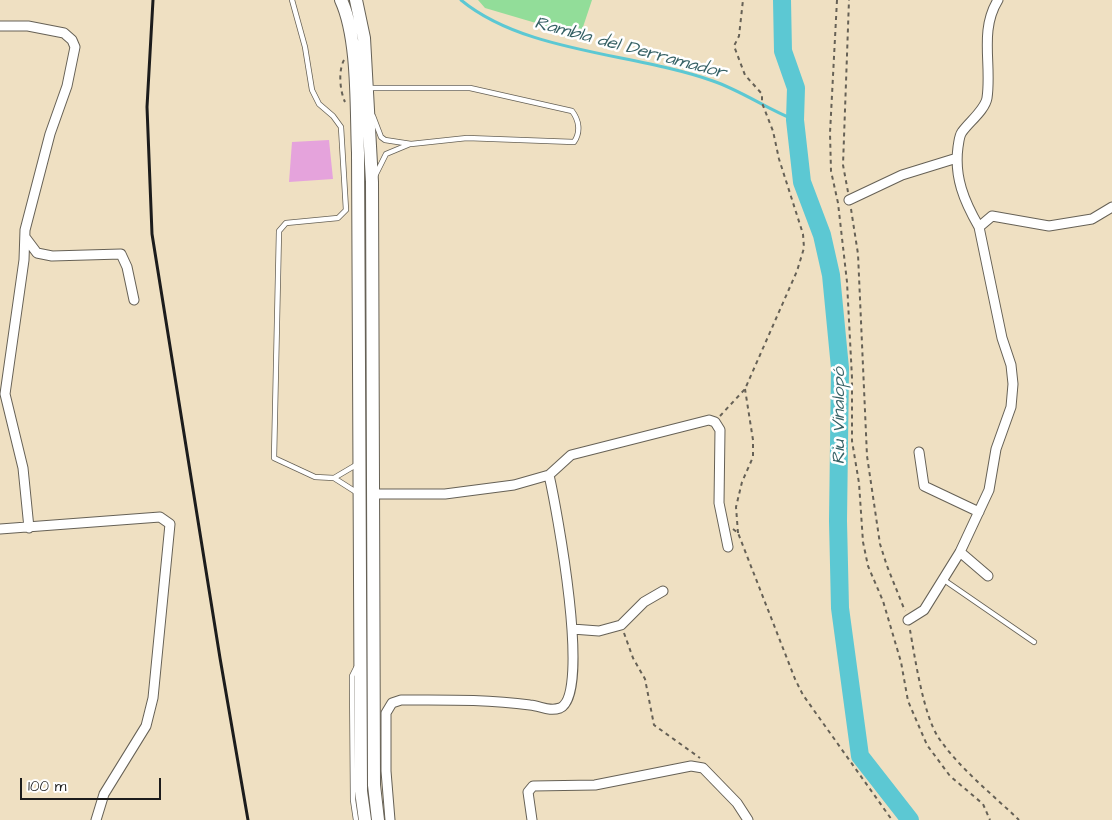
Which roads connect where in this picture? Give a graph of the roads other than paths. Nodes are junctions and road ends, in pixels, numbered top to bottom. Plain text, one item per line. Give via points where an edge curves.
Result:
1 (292, 0) edge
2 (340, 0) edge
3 (356, 0) edge
4 (998, 0) edge
5 (0, 26) edge
6 (368, 88) junction
7 (370, 110) junction
8 (411, 144) junction
9 (957, 158) junction
10 (372, 182) junction
11 (849, 200) road end
12 (1112, 207) edge
13 (979, 227) junction
14 (25, 237) junction
15 (134, 300) dead end
16 (919, 452) dead end
17 (360, 460) junction
18 (549, 474) junction
19 (334, 478) junction
20 (373, 494) junction
21 (360, 497) junction
22 (979, 512) junction
23 (29, 528) junction
24 (0, 529) edge
25 (728, 547) dead end
26 (960, 552) junction
27 (988, 576) dead end
28 (944, 580) junction
29 (663, 591) dead end
30 (908, 620) road end
31 (572, 629) junction
32 (1034, 642) dead end
33 (361, 658) junction
34 (96, 820) edge
35 (356, 820) edge
36 (365, 820) edge
37 (378, 820) edge
38 (390, 820) edge
39 (532, 820) edge
40 (748, 820) edge

1 - 19 lane via 312,90 319,104 341,127 346,210 338,218 286,223 279,231 274,458 315,477
2 - 17 street via 346,13 353,62 357,134
3 - 6 street via 364,38
4 - 9 street via 990,12 987,33 989,83 986,101 960,135
5 - 14 street via 28,26 64,33 75,47
6 - 7 street
6 - 8 lane via 470,88 572,111 577,117 578,135 574,142 467,138
7 - 8 lane via 381,137
7 - 10 street
8 - 10 lane via 386,154
9 - 11 street via 902,176
9 - 13 street via 962,195
10 - 20 street
12 - 13 street via 1092,219 1070,224 1049,226 992,216
13 - 22 street via 1013,384 1011,407 996,449 989,490
14 - 15 street via 37,253 52,256 121,254
14 - 23 street via 5,394 23,468
16 - 22 street via 924,486
17 - 19 lane
17 - 21 street
18 - 20 street via 514,485 445,494
18 - 25 street via 571,455 709,420 715,422 720,430 719,503
18 - 31 street
19 - 21 lane
20 - 37 street via 374,785
21 - 33 street
22 - 26 street
23 - 24 street
23 - 34 street via 160,517 170,524 153,698 146,726 104,794
26 - 27 street
26 - 28 street
28 - 30 street via 924,610
28 - 32 lane
29 - 31 street via 644,602 621,625 583,631
31 - 38 street via 574,672 570,697 562,707 552,710 483,700 401,700 392,703 386,713
33 - 35 lane via 352,676
33 - 36 street via 361,790
39 - 40 street via 528,792 533,786 595,785 691,766 703,768 738,803

